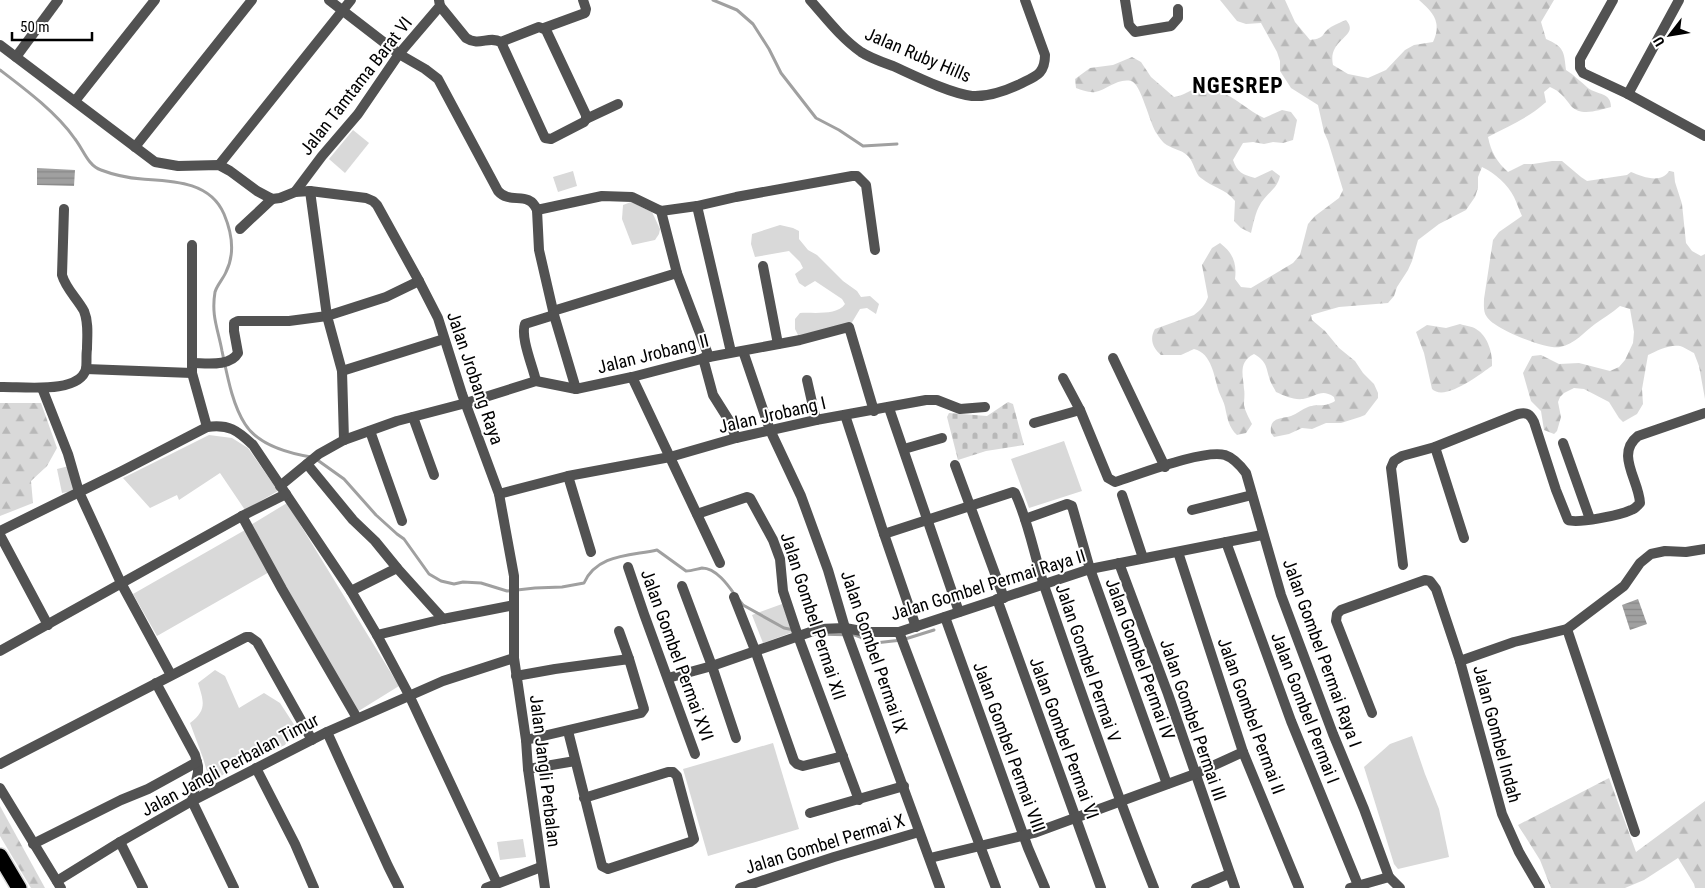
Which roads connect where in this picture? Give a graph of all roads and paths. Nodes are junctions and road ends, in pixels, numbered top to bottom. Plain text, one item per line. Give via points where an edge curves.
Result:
1 (58, 0) edge
2 (155, 0) edge
3 (252, 0) edge
4 (329, 0) edge
5 (351, 0) edge
6 (582, 0) edge
7 (810, 0) edge
8 (1025, 0) edge
9 (1124, 0) edge
10 (1612, 0) edge
11 (1679, 0) edge
12 (439, 3) edge
13 (1178, 9) dead end
14 (342, 11) junction
15 (544, 28) junction
16 (501, 42) junction
17 (0, 45) edge
18 (399, 54) junction
19 (16, 57) junction
20 (1628, 94) junction
21 (75, 101) junction
22 (618, 104) dead end
23 (586, 118) junction
24 (1705, 136) edge
25 (135, 147) junction
26 (219, 165) junction
27 (310, 191) junction
28 (295, 192) junction
29 (272, 199) junction
30 (697, 206) junction
31 (64, 209) dead end
32 (537, 210) junction
33 (661, 211) junction
34 (240, 229) dead end
35 (192, 245) dead end
36 (875, 250) dead end
37 (763, 266) dead end
38 (677, 273) junction
39 (419, 281) junction
40 (554, 313) junction
41 (326, 316) junction
42 (444, 339) junction
43 (778, 344) junction
44 (743, 351) junction
45 (731, 352) junction
46 (706, 358) junction
47 (1114, 358) dead end
48 (192, 368) junction
49 (86, 369) junction
50 (342, 370) junction
51 (632, 377) junction
52 (1063, 378) dead end
53 (807, 380) dead end
54 (536, 381) junction
55 (0, 387) edge
56 (42, 388) junction
57 (576, 389) junction
58 (466, 402) junction
59 (985, 407) dead end
60 (889, 408) junction
61 (874, 410) junction
62 (1080, 410) junction
63 (1705, 414) edge
64 (845, 416) junction
65 (413, 417) junction
66 (816, 420) junction
67 (1034, 423) dead end
68 (207, 427) junction
69 (770, 430) junction
70 (370, 431) junction
71 (736, 438) junction
72 (942, 438) dead end
73 (344, 440) junction
74 (1564, 443) dead end
75 (1435, 447) junction
76 (904, 449) junction
77 (670, 457) junction
78 (313, 459) junction
79 (955, 465) dead end
80 (1165, 467) junction
81 (434, 475) dead end
82 (568, 476) junction
83 (283, 490) junction
84 (79, 492) junction
85 (500, 494) junction
86 (1122, 495) dead end
87 (1252, 495) junction
88 (970, 506) junction
89 (1192, 510) dead end
90 (697, 514) junction
91 (242, 516) junction
92 (1026, 519) junction
93 (1590, 519) junction
94 (927, 520) junction
95 (402, 521) dead end
96 (0, 531) edge
97 (884, 534) junction
98 (0, 535) edge
99 (1262, 535) junction
100 (1464, 538) dead end
101 (1226, 542) junction
102 (1705, 549) edge
103 (591, 552) dead end
104 (1178, 552) junction
105 (1143, 558) junction
106 (720, 563) dead end
107 (1119, 564) junction
108 (1403, 565) dead end
109 (628, 566) dead end
110 (397, 568) junction
111 (1090, 569) junction
112 (122, 583) junction
113 (1043, 585) junction
114 (682, 586) dead end
115 (351, 591) junction
116 (734, 597) dead end
117 (1000, 598) junction
118 (514, 605) junction
119 (960, 612) junction
120 (945, 617) junction
121 (443, 620) junction
122 (48, 625) junction
123 (916, 627) junction
124 (845, 628) junction
125 (1567, 629) junction
126 (619, 631) dead end
127 (899, 632) junction
128 (377, 635) junction
129 (798, 636) junction
130 (755, 650) junction
131 (0, 651) edge
132 (514, 658) junction
133 (629, 658) junction
134 (1460, 661) junction
135 (712, 666) junction
136 (171, 675) junction
137 (516, 676) junction
138 (668, 678) junction
139 (156, 683) junction
140 (409, 695) junction
141 (1372, 713) dead end
142 (357, 718) junction
143 (568, 731) junction
144 (326, 732) junction
145 (736, 738) dead end
146 (312, 740) junction
147 (526, 740) junction
148 (1243, 752) junction
149 (695, 754) dead end
150 (843, 756) junction
151 (575, 761) junction
152 (197, 762) junction
153 (0, 764) edge
154 (256, 768) junction
155 (528, 769) junction
156 (1195, 774) junction
157 (1167, 784) junction
158 (904, 786) junction
159 (0, 788) edge
160 (584, 798) junction
161 (859, 800) junction
162 (192, 801) junction
163 (1120, 803) junction
164 (810, 813) dead end
165 (1075, 818) junction
166 (919, 832) junction
167 (1635, 832) dead end
168 (1024, 836) junction
169 (120, 842) junction
170 (33, 844) junction
171 (979, 846) junction
172 (0, 856) edge
173 (930, 858) junction
174 (541, 867) junction
175 (1229, 874) junction
176 (1388, 877) junction
177 (497, 883) junction
178 (59, 885) edge
179 (1354, 886) edge
180 (19, 888) edge
181 (144, 888) edge
182 (234, 888) edge
183 (314, 888) edge
184 (399, 888) edge
185 (486, 888) edge
186 (545, 888) edge
187 (740, 888) edge
188 (940, 888) edge
189 (996, 888) edge
190 (1045, 888) edge
191 (1100, 888) edge
192 (1154, 888) edge
193 (1196, 888) edge
194 (1235, 888) edge
195 (1299, 888) edge
196 (1400, 888) edge
197 (1540, 888) edge

1 - 19 street
2 - 21 street
3 - 25 street
4 - 14 street
5 - 14 street
6 - 15 street via 585,13
7 - 8 street, Jalan Ruby Hills via 863,54 972,96 1006,90 1042,71 1045,55
9 - 13 street via 1129,25 1135,32 1171,26 1178,18
10 - 20 street via 1580,59 1580,68
11 - 20 street
12 - 16 street via 466,38 477,43 494,39
12 - 18 street, Jalan Tamtama Barat VI
14 - 18 street
14 - 26 street
15 - 16 street
15 - 23 street
16 - 23 street via 545,138 548,140
17 - 19 street
18 - 28 street, Jalan Tamtama Barat VI via 358,114
18 - 32 street via 438,79 500,194 532,202
19 - 21 street
20 - 24 street
21 - 25 street
22 - 23 street
25 - 26 street via 162,164
26 - 29 street
27 - 28 street, Jalan Jrobang Raya
27 - 39 street, Jalan Jrobang Raya via 373,200
27 - 41 street
28 - 29 street, Jalan Jrobang Raya
29 - 34 street
30 - 33 street
30 - 36 street via 857,176 866,185
30 - 45 street
31 - 49 street via 62,275 86,319
32 - 33 street via 620,195
32 - 40 street via 539,250
33 - 38 street
35 - 48 street
37 - 43 street
38 - 40 street
38 - 46 street
39 - 41 street via 386,297
39 - 42 street, Jalan Jrobang Raya via 438,318
40 - 54 street via 524,327
40 - 57 street
41 - 48 street via 289,321 241,320 236,322 234,330 238,353 230,362
41 - 50 street
42 - 50 street
42 - 58 street, Jalan Jrobang Raya
43 - 44 street, Jalan Jrobang II
43 - 61 street, Jalan Jrobang II via 849,327
44 - 45 street, Jalan Jrobang II
44 - 69 street, Jalan Gombel Permai IX
45 - 46 street, Jalan Jrobang II
46 - 51 street, Jalan Jrobang II
46 - 71 street via 713,395
47 - 80 street
48 - 49 street
48 - 68 street
49 - 56 street via 66,385
50 - 73 street
51 - 57 street, Jalan Jrobang II
51 - 77 street
52 - 62 street
53 - 66 street
54 - 57 street, Jalan Jrobang II
54 - 58 street, Jalan Jrobang II
55 - 56 street
56 - 84 street
58 - 65 street, Jalan Jrobang II
58 - 85 street, Jalan Jrobang Raya
59 - 60 street, Jalan Jrobang I via 960,408 934,400
60 - 61 street, Jalan Jrobang I
60 - 76 street
61 - 64 street, Jalan Jrobang I
62 - 67 street
62 - 80 street via 1112,482
63 - 93 street via 1638,436 1631,442 1628,457 1640,503 1628,511
64 - 66 street, Jalan Jrobang I
64 - 97 street
65 - 70 street, Jalan Jrobang II
65 - 81 street
66 - 69 street, Jalan Jrobang I
68 - 83 street via 219,425 241,433 253,445
68 - 84 street
69 - 71 street, Jalan Jrobang I
69 - 124 street, Jalan Gombel Permai IX via 801,496
70 - 73 street, Jalan Jrobang II
70 - 95 street
71 - 77 street, Jalan Jrobang I
72 - 76 street
73 - 78 street, Jalan Jrobang II
74 - 93 street
75 - 93 street via 1525,413 1534,422 1568,520
75 - 100 street
75 - 108 street via 1402,456 1394,461 1391,468
76 - 94 street
77 - 82 street, Jalan Jrobang I
77 - 90 street
78 - 83 street, Jalan Jrobang II
78 - 110 street via 353,520 375,540
79 - 88 street, Jalan Gombel Permai VI
80 - 87 street, Jalan Gombel Permai Raya I via 1214,454 1224,455 1232,458 1246,473
82 - 85 street, Jalan Jrobang I
82 - 103 street
83 - 91 street, Jalan Jrobang II
83 - 115 street
84 - 96 street
84 - 112 street
85 - 118 street, Jalan Jrobang Raya via 514,576
86 - 105 street
87 - 89 street
87 - 99 street, Jalan Gombel Permai Raya I
88 - 92 street, Jalan Gombel Permai V via 1014,492
88 - 94 street
88 - 117 street, Jalan Gombel Permai VI
90 - 106 street
90 - 129 street, Jalan Gombel Permai XII via 750,498 780,559 783,591
91 - 112 street, Jalan Jrobang II
91 - 142 street
92 - 111 street, Jalan Gombel Permai IV via 1070,505
92 - 113 street, Jalan Gombel Permai V
94 - 97 street
94 - 119 street
97 - 123 street
98 - 122 street
99 - 101 street, Jalan Gombel Permai Raya II
99 - 176 street, Jalan Gombel Permai Raya I via 1280,595
101 - 104 street, Jalan Gombel Permai Raya II
101 - 179 street, Jalan Gombel Permai I
102 - 125 street, Jalan Gombel Indah via 1651,554 1640,563 1624,586
104 - 105 street, Jalan Gombel Permai Raya II
104 - 148 street, Jalan Gombel Permai II
105 - 107 street, Jalan Gombel Permai Raya II
107 - 111 street, Jalan Gombel Permai Raya II
107 - 156 street, Jalan Gombel Permai III
109 - 138 street, Jalan Gombel Permai XVI
110 - 115 street
110 - 121 street
111 - 113 street, Jalan Gombel Permai Raya II
111 - 157 street, Jalan Gombel Permai IV
112 - 122 street, Jalan Jrobang II
112 - 136 street
113 - 117 street, Jalan Gombel Permai Raya II
113 - 163 street, Jalan Gombel Permai V
114 - 135 street
115 - 128 street
116 - 130 street
117 - 119 street, Jalan Gombel Permai Raya II
117 - 165 street, Jalan Gombel Permai VI
118 - 121 street
118 - 132 street, Jalan Jrobang Raya
119 - 120 street, Jalan Gombel Permai Raya II
120 - 123 street, Jalan Gombel Permai Raya II
120 - 168 street, Jalan Gombel Permai VIII
121 - 128 street
122 - 131 street, Jalan Jrobang II
123 - 127 street, Jalan Gombel Permai Raya II
124 - 127 street, Jalan Gombel Permai Raya II
124 - 129 street, Jalan Gombel Permai Raya II via 819,629
124 - 158 street, Jalan Gombel Permai IX
125 - 134 street, Jalan Gombel Indah via 1514,642
125 - 167 street
126 - 133 street
127 - 171 street
128 - 140 street
129 - 130 street, Jalan Gombel Permai Raya II
129 - 150 street, Jalan Gombel Permai XII
130 - 135 street, Jalan Gombel Permai Raya II
130 - 150 street via 797,764 803,766
132 - 137 street, Jalan Jangli Perbalan
132 - 140 street, Jalan Jangli Perbalan Timur via 443,680
133 - 137 street
133 - 143 street via 644,709 642,712
134 - 141 street via 1436,589 1430,581 1341,610 1336,621
134 - 197 street, Jalan Gombel Indah via 1502,814
135 - 138 street, Jalan Gombel Permai Raya II
135 - 145 street
136 - 139 street
136 - 146 street via 250,637 257,642
137 - 147 street, Jalan Jangli Perbalan
138 - 149 street, Jalan Gombel Permai XVI
139 - 152 street
139 - 153 street
140 - 142 street, Jalan Jangli Perbalan Timur
140 - 177 street
142 - 144 street, Jalan Jangli Perbalan Timur
143 - 147 street
143 - 151 street
144 - 146 street, Jalan Jangli Perbalan Timur
144 - 184 street
146 - 154 street, Jalan Jangli Perbalan Timur
147 - 155 street, Jalan Jangli Perbalan
148 - 156 street
148 - 195 street, Jalan Gombel Permai II
150 - 161 street, Jalan Gombel Permai XII
151 - 155 street
151 - 160 street
152 - 162 street
152 - 170 street
154 - 162 street, Jalan Jangli Perbalan Timur
154 - 183 street
155 - 174 street, Jalan Jangli Perbalan
156 - 157 street
156 - 175 street, Jalan Gombel Permai III
157 - 163 street
158 - 161 street
158 - 166 street, Jalan Gombel Permai IX
159 - 170 street
160 - 160 street via 600,864 605,868 694,839 677,776 673,772
161 - 164 street
162 - 169 street, Jalan Jangli Perbalan Timur
162 - 182 street
163 - 165 street
163 - 192 street, Jalan Gombel Permai V
165 - 168 street
165 - 191 street, Jalan Gombel Permai VI
166 - 173 street, Jalan Gombel Permai IX
166 - 187 street, Jalan Gombel Permai X
168 - 171 street
168 - 190 street, Jalan Gombel Permai VIII
169 - 178 street, Jalan Jangli Perbalan Timur
169 - 181 street
170 - 178 street
171 - 173 street
171 - 189 street
172 - 180 highway
173 - 188 street, Jalan Gombel Permai IX
174 - 177 street
174 - 186 street, Jalan Jangli Perbalan
175 - 193 street
175 - 194 street, Jalan Gombel Permai III
176 - 179 street
176 - 196 street
177 - 185 street

